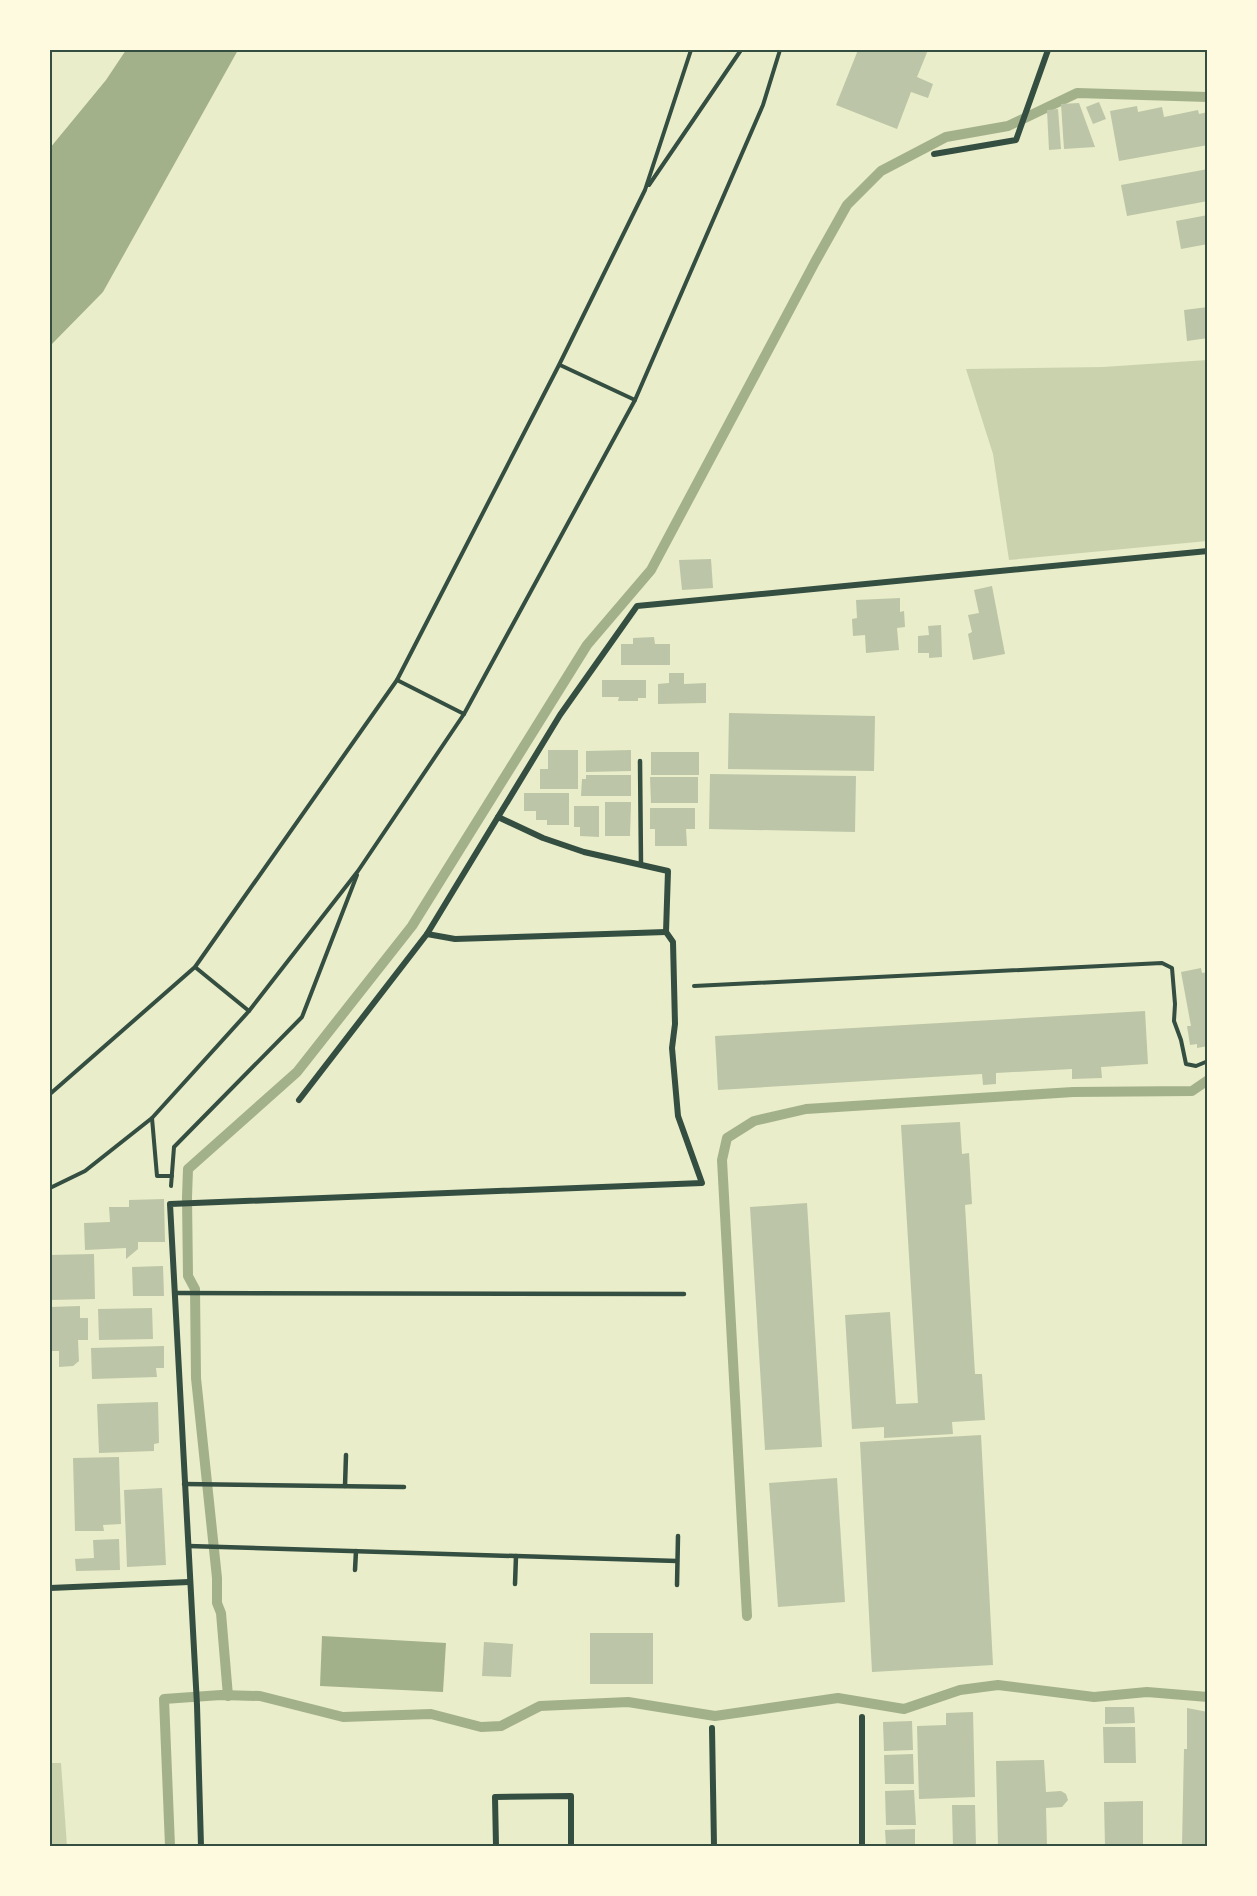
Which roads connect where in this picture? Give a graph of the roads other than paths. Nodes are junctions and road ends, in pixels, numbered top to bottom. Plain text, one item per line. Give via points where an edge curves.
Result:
1 (1048, 50) edge
2 (934, 154) dead end
3 (1208, 551) edge
4 (640, 761) dead end
5 (498, 817) junction
6 (641, 865) junction
7 (666, 932) junction
8 (426, 934) junction
9 (299, 1100) dead end
10 (176, 1293) junction
11 (684, 1294) dead end
12 (346, 1455) dead end
13 (184, 1484) junction
14 (345, 1486) junction
15 (404, 1487) dead end
16 (678, 1536) dead end
17 (188, 1546) junction
18 (356, 1551) junction
19 (516, 1556) junction
20 (677, 1561) junction
21 (355, 1570) dead end
22 (189, 1582) junction
23 (515, 1584) dead end
24 (677, 1585) dead end
25 (50, 1588) edge
26 (862, 1717) dead end
27 (712, 1728) dead end
28 (201, 1846) edge
29 (496, 1846) edge
30 (571, 1846) edge
31 (714, 1846) edge
32 (862, 1846) edge

1 - 2 street via 1016,140
3 - 5 street via 637,606 560,715
4 - 6 lane
5 - 6 street via 584,852
5 - 8 street
6 - 7 street via 668,871
7 - 8 street via 455,939
7 - 10 street via 673,942 672,1048 678,1116 702,1183 170,1204
8 - 9 street
10 - 11 lane
10 - 13 street
12 - 14 lane
13 - 14 lane
13 - 17 street
14 - 15 lane
16 - 20 lane
17 - 18 lane
17 - 22 street
18 - 19 lane
18 - 21 lane
19 - 20 lane
19 - 23 lane
20 - 24 lane
22 - 25 street
22 - 28 street
26 - 32 street
27 - 31 street
29 - 30 street via 495,1797 560,1796 571,1796

